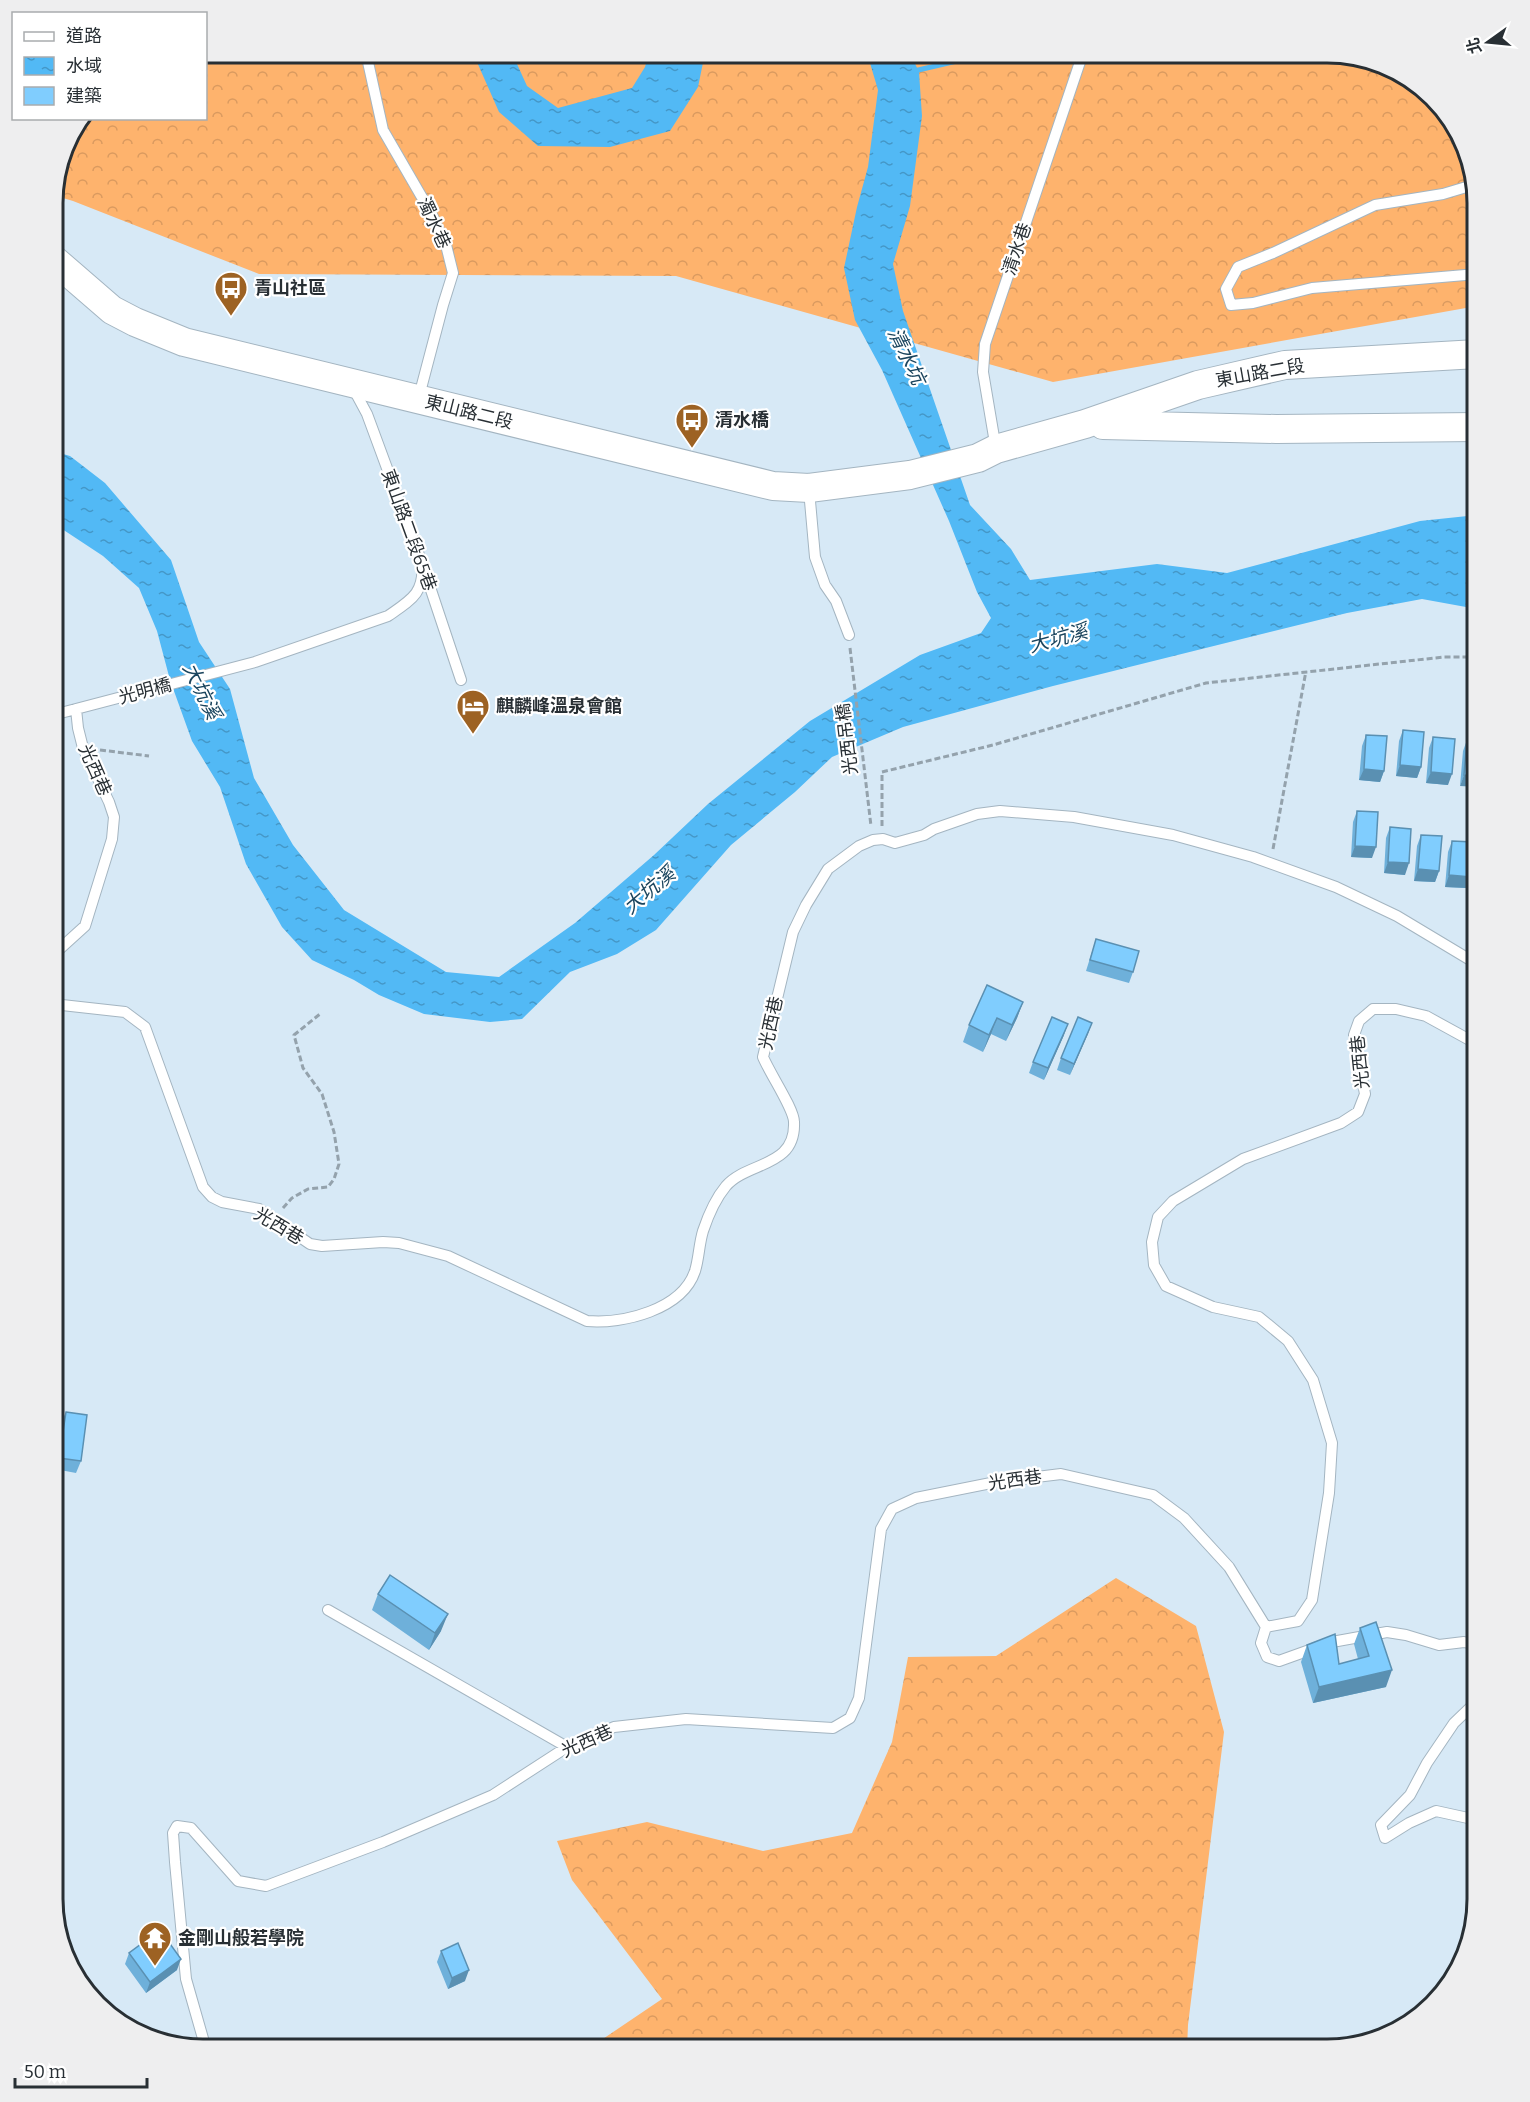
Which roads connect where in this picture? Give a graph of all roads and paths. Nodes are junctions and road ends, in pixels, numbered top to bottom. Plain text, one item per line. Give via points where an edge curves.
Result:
1 (368, 63) edge
2 (1080, 63) edge
3 (1466, 188) edge
4 (63, 268) edge
5 (1467, 274) edge
6 (1467, 355) edge
7 (351, 384) junction
8 (418, 400) junction
9 (1086, 424) junction
10 (1467, 427) edge
11 (987, 454) junction
12 (809, 488) junction
13 (422, 563) junction
14 (849, 635) joint
15 (1467, 657) edge
16 (1306, 671) junction
17 (461, 680) dead end
18 (76, 709) junction
19 (63, 712) edge
20 (83, 748) junction
21 (149, 756) dead end
22 (878, 840) junction
23 (1271, 863) junction
24 (63, 946) edge
25 (1467, 957) edge
26 (63, 1005) edge
27 (320, 1014) dead end
28 (1467, 1038) edge
29 (273, 1218) junction
30 (328, 1610) dead end
31 (1266, 1627) junction
32 (1467, 1643) edge
33 (1467, 1711) edge
34 (567, 1747) junction
35 (1467, 1818) edge
36 (203, 2039) edge

1 - 8 lane, 濁水巷 via 383,130 431,213 446,245 453,273
2 - 11 lane, 清水巷 via 985,344
3 - 5 lane via 1375,205 1238,267 1226,289 1231,305 1312,288
4 - 7 main road, 東山路二段 via 112,310 184,342
6 - 9 main road, 東山路二段 via 1285,365 1198,385
7 - 8 main road, 東山路二段
7 - 13 lane, 東山路二段65巷 via 367,414
8 - 12 main road, 東山路二段 via 773,486
9 - 10 main road, 東山路二段 via 1276,429
9 - 11 main road, 東山路二段
11 - 12 main road, 東山路二段 via 910,476
12 - 14 lane via 815,557
13 - 17 lane, 東山路二段65巷
13 - 18 lane, 光明橋 via 419,590 388,616 255,662
14 - 22 path, 光西吊橋
15 - 16 path
16 - 22 path via 1206,683 993,745 882,771
16 - 23 path
18 - 19 lane
18 - 20 lane, 光西巷
20 - 21 path
20 - 24 lane, 光西巷 via 114,817 112,838 85,926
22 - 23 lane via 895,843 924,836 977,814 1000,811 1074,817 1173,836
22 - 29 lane, 光西巷 via 859,846 828,870 793,932 763,1057 789,1105 794,1122 790,1141 784,1153 773,1161 727,1185 703,1231 695,1272 677,1297 639,1316 607,1323 587,1321 448,1256 399,1243 310,1244
23 - 25 lane via 1336,887 1397,916
26 - 29 lane, 光西巷 via 125,1012 145,1027 203,1187 222,1202 259,1209
27 - 29 path via 294,1035 303,1068 322,1094 339,1164 328,1187 308,1189 292,1198
28 - 31 lane, 光西巷 via 1426,1016 1396,1009 1373,1009 1359,1021 1354,1035 1365,1094 1358,1112 1341,1123 1242,1159 1173,1201 1158,1217 1152,1242 1154,1265 1166,1286 1213,1307 1260,1317 1288,1341 1313,1380 1332,1443 1329,1493 1311,1600 1298,1621
30 - 34 lane
31 - 32 lane via 1261,1643 1267,1657 1279,1661 1332,1642 1387,1632 1439,1645
31 - 34 lane, 光西巷 via 1229,1567 1184,1518 1154,1495 1061,1474 996,1482 916,1498 892,1509 880,1529 859,1698 850,1718 833,1728 686,1719 614,1727
33 - 35 lane via 1454,1723 1410,1795 1381,1825 1385,1838 1436,1811
34 - 36 lane, 光西巷 via 493,1795 266,1886 238,1881 191,1828 177,1826 173,1833 174,1852 186,1979

